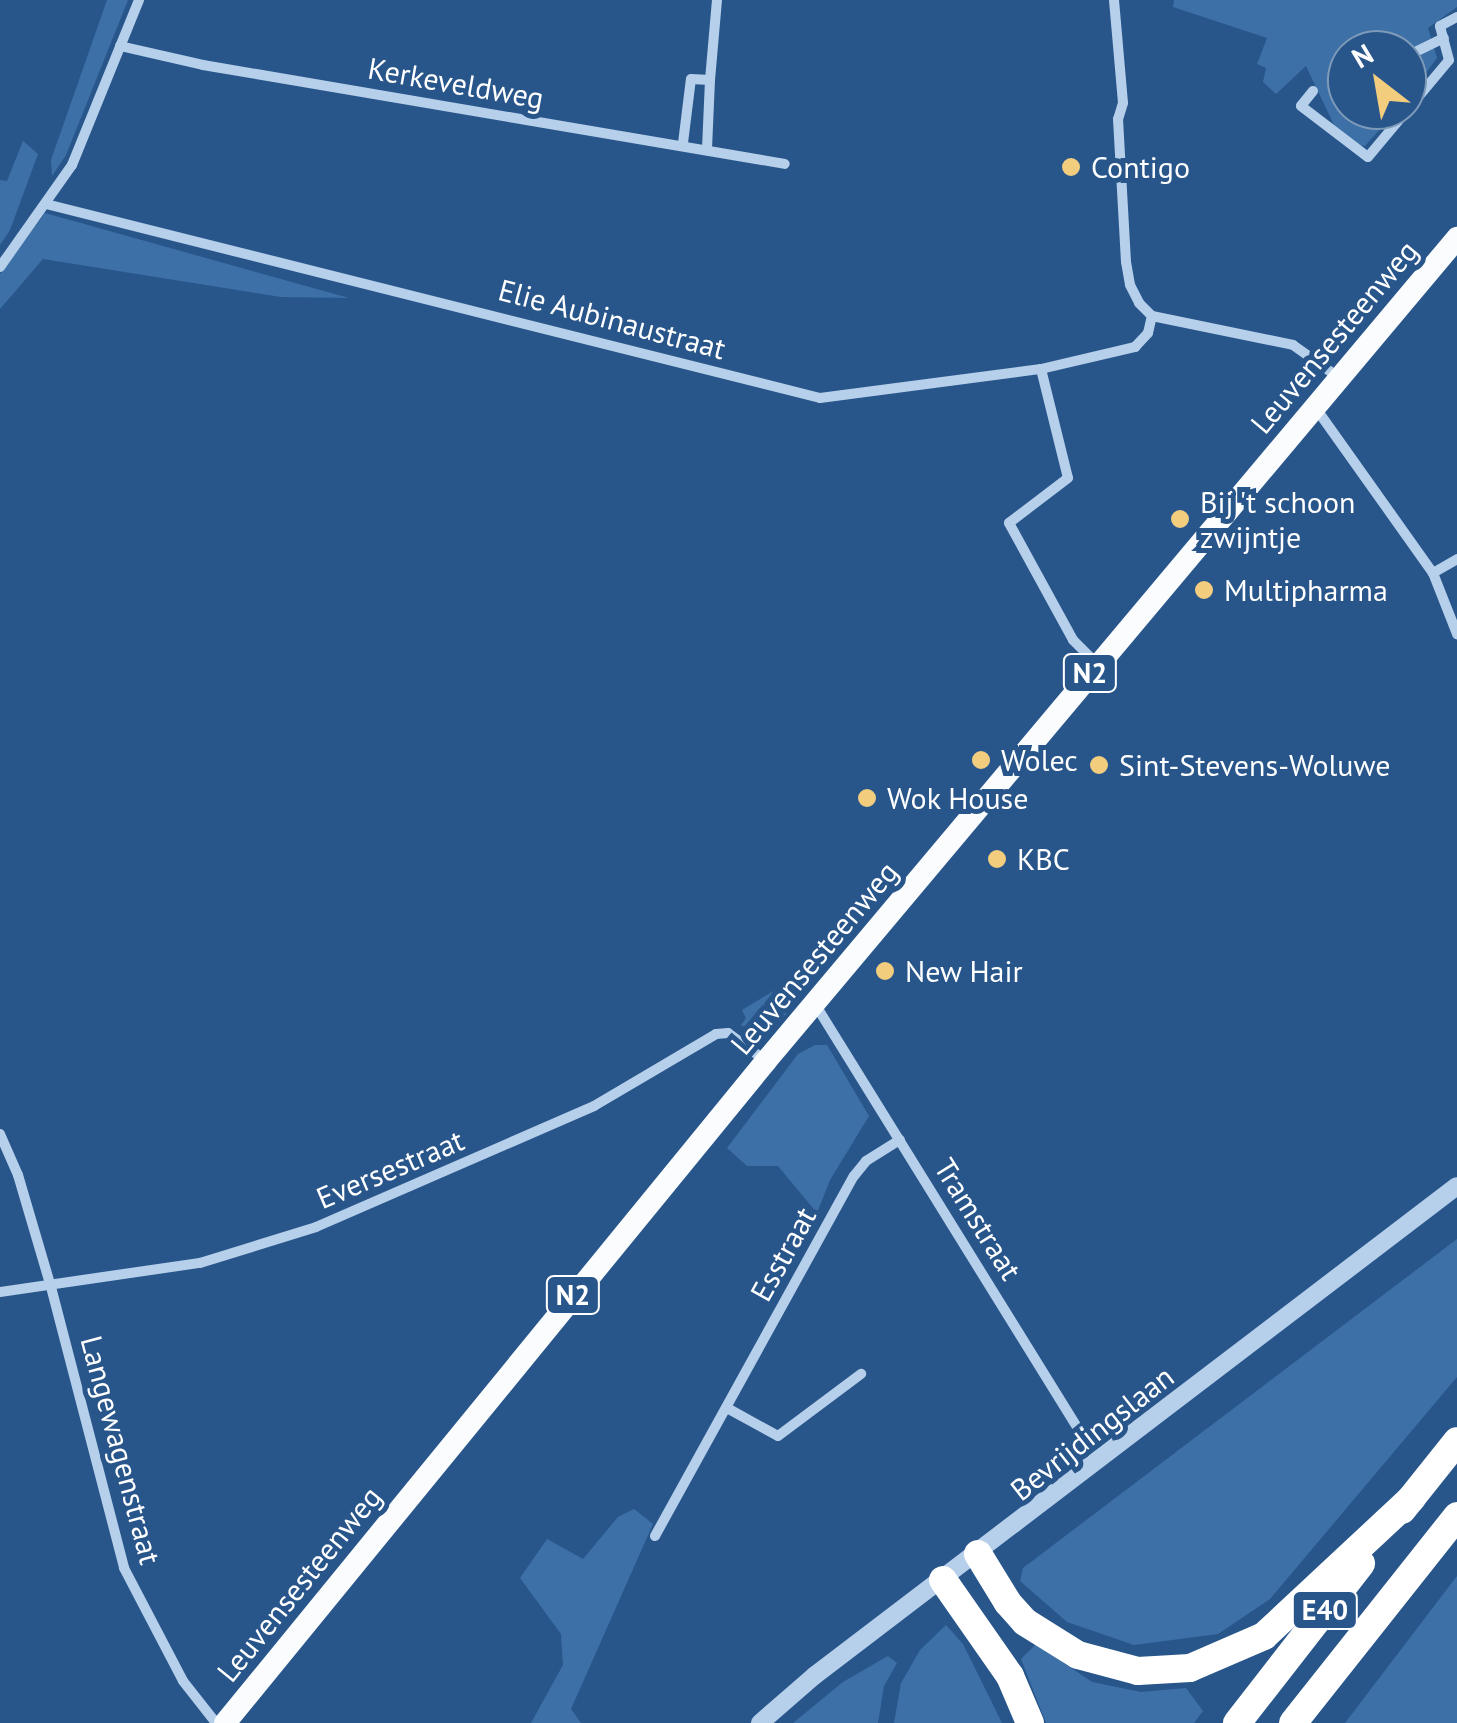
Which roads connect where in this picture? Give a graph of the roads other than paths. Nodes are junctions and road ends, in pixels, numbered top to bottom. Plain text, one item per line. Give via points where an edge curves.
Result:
1 (139, 0) edge
2 (717, 0) edge
3 (1114, 0) edge
4 (1457, 17) edge
5 (1444, 38) junction
6 (120, 46) junction
7 (1427, 46) edge
8 (710, 80) junction
9 (1313, 91) dead end
10 (682, 143) junction
11 (706, 148) junction
12 (785, 164) dead end
13 (46, 204) junction
14 (1457, 238) edge
15 (0, 267) edge
16 (1152, 316) junction
17 (1041, 369) junction
18 (1339, 378) junction
19 (1315, 407) junction
20 (1457, 560) edge
21 (1433, 574) junction
22 (1457, 634) edge
23 (1098, 664) junction
24 (814, 1003) junction
25 (766, 1061) junction
26 (0, 1134) edge
27 (900, 1140) junction
28 (1457, 1186) edge
29 (51, 1287) junction
30 (0, 1292) edge
31 (861, 1374) dead end
32 (728, 1408) junction
33 (1457, 1441) edge
34 (1098, 1462) junction
35 (1412, 1498) junction
36 (1457, 1516) edge
37 (655, 1536) dead end
38 (978, 1554) junction
39 (943, 1580) junction
40 (216, 1723) edge
41 (225, 1723) edge
42 (760, 1723) edge
43 (1030, 1723) edge
44 (1237, 1723) edge
45 (1293, 1723) edge

1 - 6 street
2 - 8 street
3 - 16 street via 1124,103 1118,118 1126,262 1130,286
4 - 5 street via 1440,26
5 - 7 street
5 - 9 street via 1449,60 1368,157 1301,106
6 - 10 street, Kerkeveldweg
6 - 13 street via 72,164
8 - 10 street via 691,79
8 - 11 street
10 - 11 street, Kerkeveldweg
11 - 12 street, Kerkeveldweg
13 - 15 street
13 - 17 street, Elie Aubinaustraat via 820,398
14 - 18 main road, Leuvensesteenweg / N2
16 - 17 street, Elie Aubinaustraat via 1148,334 1135,347
16 - 18 street via 1293,345
17 - 23 street via 1068,478 1010,523 1072,640
18 - 19 main road, Leuvensesteenweg / N2
19 - 21 street
19 - 23 main road, Leuvensesteenweg / N2
20 - 21 street
21 - 22 street
23 - 24 main road, Leuvensesteenweg / N2
24 - 25 main road, Leuvensesteenweg / N2
24 - 27 street, Tramstraat
25 - 29 street, Eversestraat via 728,1033 716,1034 594,1106 316,1227 200,1263
25 - 41 main road, Leuvensesteenweg / N2
26 - 29 street, Langewagenstraat
27 - 32 street, Esstraat via 854,1176
27 - 34 street, Tramstraat
28 - 34 street, Bevrijdingslaan
29 - 30 street, Eversestraat
29 - 40 street, Langewagenstraat via 124,1568 175,1667
31 - 32 street via 778,1436
32 - 37 street, Esstraat
33 - 35 highway, E40
34 - 38 street, Bevrijdingslaan
35 - 38 highway via 1264,1636 1190,1668 1138,1670 1078,1654 1025,1622
35 - 44 highway, E40
36 - 45 highway, E40
38 - 39 street, Bevrijdingslaan
39 - 42 street, Bevrijdingslaan
39 - 43 highway via 1010,1676

